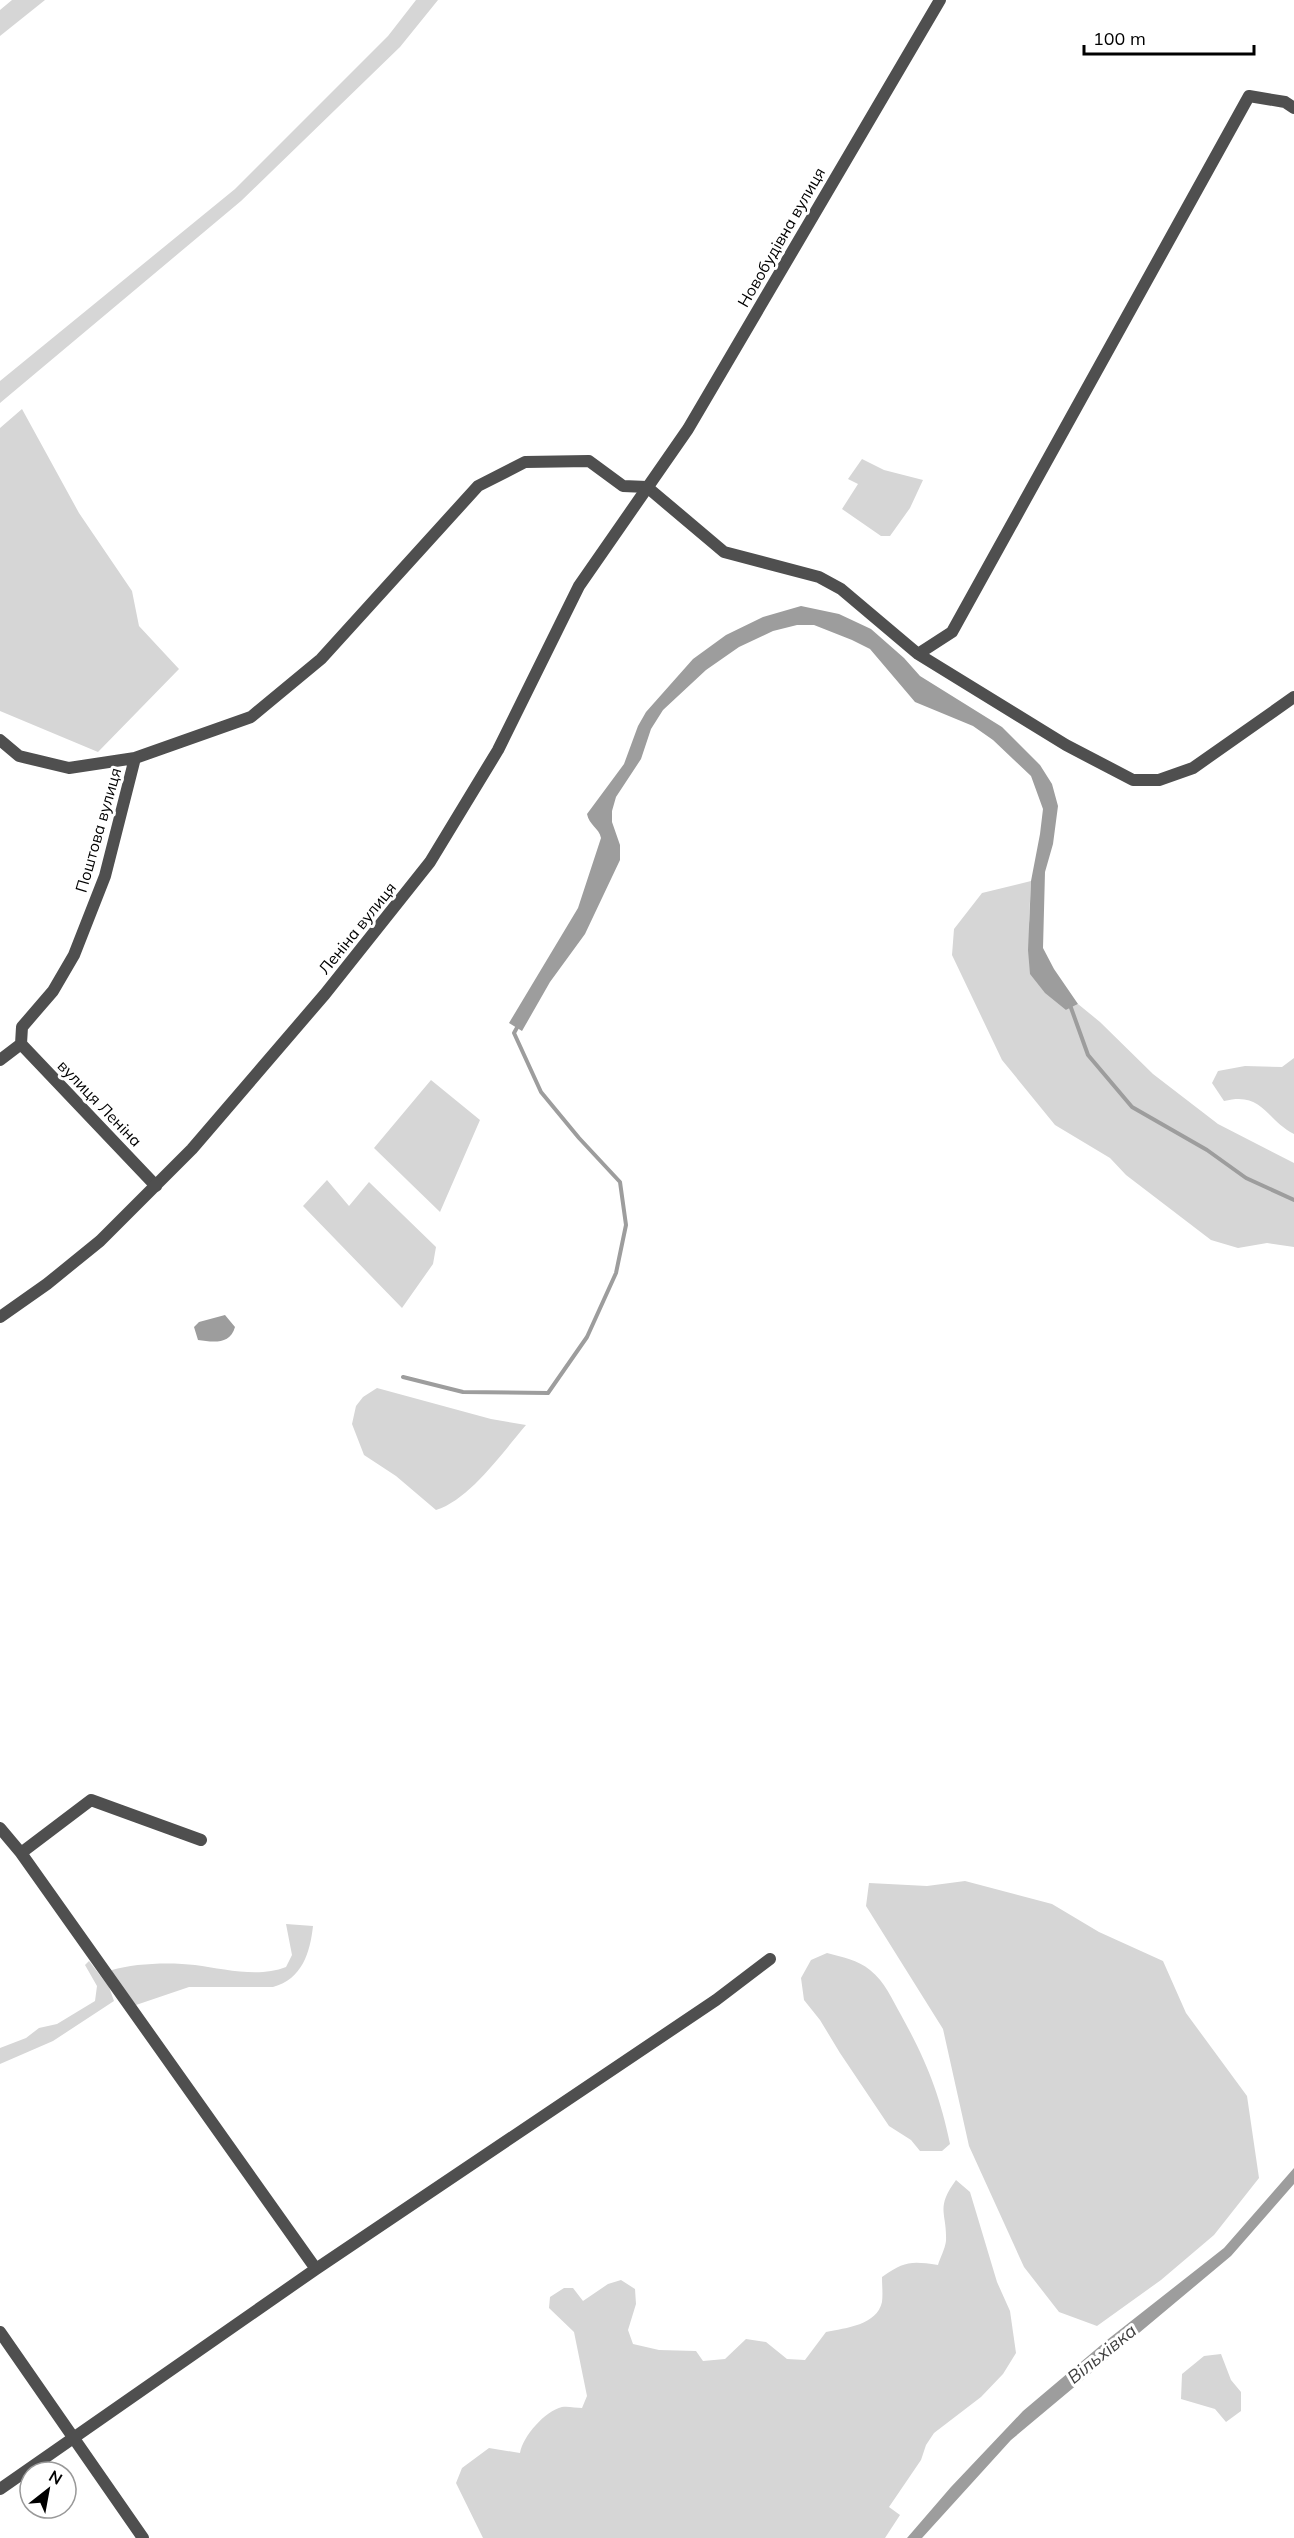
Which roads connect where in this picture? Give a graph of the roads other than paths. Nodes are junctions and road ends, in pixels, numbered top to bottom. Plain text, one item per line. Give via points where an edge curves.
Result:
1 (940, 0) edge
2 (1294, 108) edge
3 (647, 488) junction
4 (918, 654) junction
5 (1294, 698) edge
6 (0, 740) edge
7 (135, 758) junction
8 (21, 1044) junction
9 (0, 1060) edge
10 (156, 1186) junction
11 (0, 1317) edge
12 (0, 1828) edge
13 (201, 1840) dead end
14 (6, 1845) edge
15 (21, 1853) junction
16 (770, 1959) dead end
17 (316, 2269) junction
18 (0, 2332) edge
19 (74, 2438) junction
20 (0, 2489) edge
21 (143, 2538) edge

1 - 3 street, Новобудівна вулиця via 688,429
2 - 4 street via 1285,102 1249,96 952,632
3 - 4 street via 724,552 819,577 841,589
3 - 7 street via 623,486 589,461 525,462 478,486 321,659 251,717
3 - 10 street, Леніна вулиця via 579,586 498,750 430,862 318,1002
4 - 5 street via 1066,745 1133,780 1159,780 1193,768
6 - 7 street via 19,756 69,768
7 - 8 street, Поштова вулиця via 105,876 74,955 53,990 22,1027
8 - 9 street
8 - 10 street, вулиця Леніна
10 - 11 street, Леніна вулиця via 100,1241
12 - 14 street
13 - 15 street via 91,1800
14 - 15 street
15 - 17 street
16 - 17 street via 716,2000
17 - 19 street
18 - 19 street
19 - 20 street
19 - 21 street

